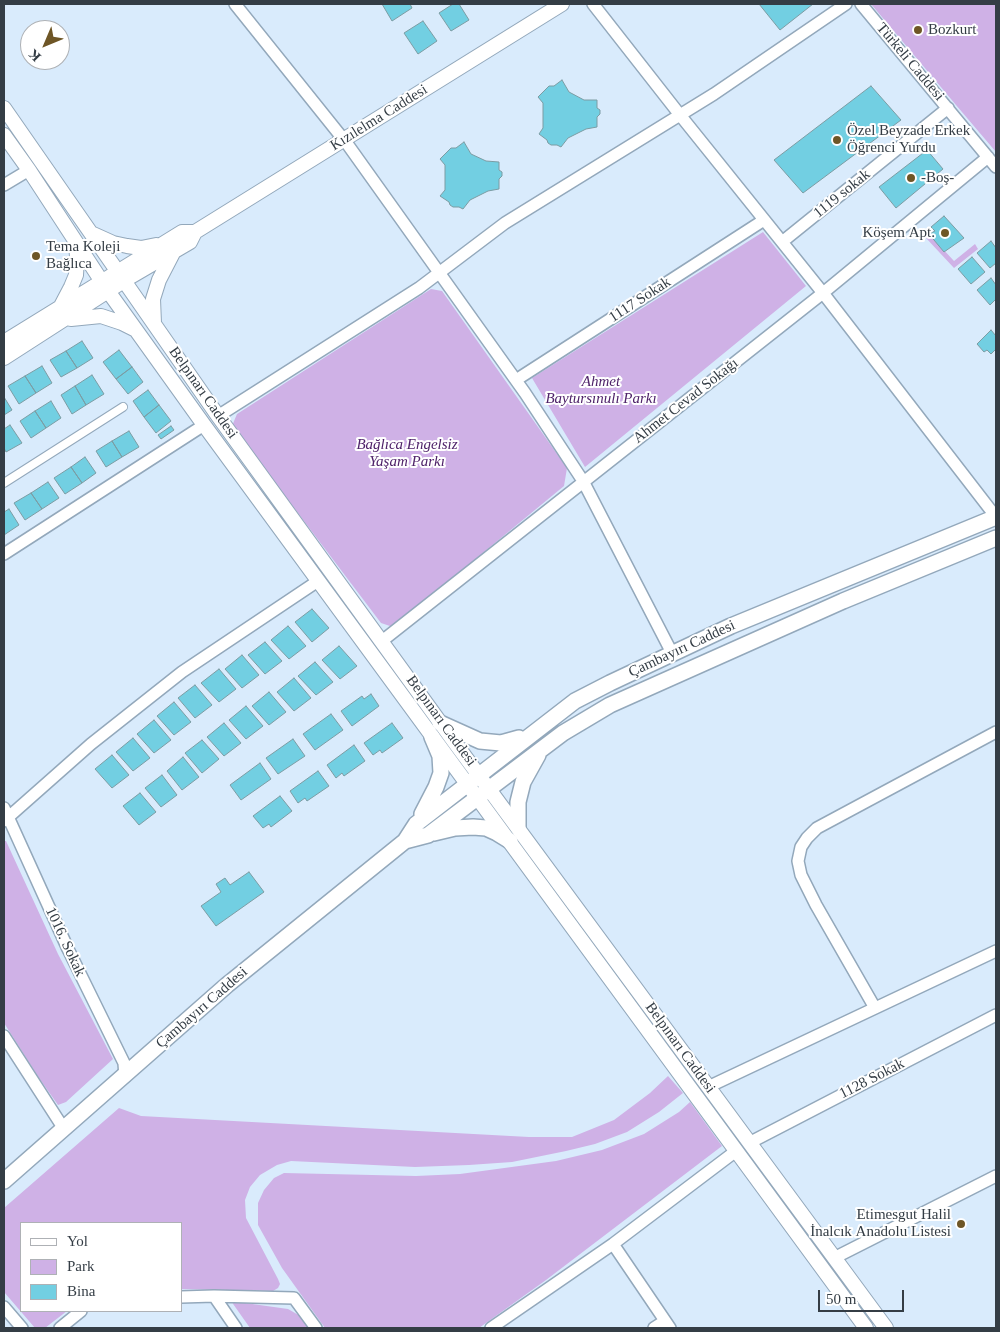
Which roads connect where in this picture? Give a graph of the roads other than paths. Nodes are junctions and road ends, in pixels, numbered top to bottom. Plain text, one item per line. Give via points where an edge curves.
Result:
1 (235, 4) edge
2 (562, 4) edge
3 (594, 4) edge
4 (846, 4) edge
5 (861, 4) edge
6 (4, 108) edge
7 (948, 108) junction
8 (680, 115) junction
9 (4, 135) edge
10 (343, 140) junction
11 (988, 157) junction
12 (996, 167) edge
13 (29, 170) junction
14 (4, 185) edge
15 (764, 220) junction
16 (92, 233) junction
17 (75, 240) junction
18 (782, 242) junction
19 (169, 247) junction
20 (438, 272) junction
21 (122, 276) junction
22 (105, 286) junction
23 (823, 293) junction
24 (62, 314) junction
25 (154, 324) junction
26 (136, 330) junction
27 (4, 342) edge
28 (4, 358) edge
29 (516, 380) junction
30 (124, 407) dead end
31 (218, 416) junction
32 (204, 425) junction
33 (583, 482) junction
34 (4, 483) edge
35 (996, 517) edge
36 (996, 538) edge
37 (4, 554) edge
38 (318, 581) junction
39 (382, 641) junction
40 (672, 653) junction
41 (440, 723) junction
42 (996, 732) edge
43 (432, 736) junction
44 (528, 736) junction
45 (542, 749) junction
46 (473, 778) junction
47 (483, 792) junction
48 (5, 816) edge
49 (416, 824) junction
50 (518, 827) junction
51 (428, 835) junction
52 (406, 841) junction
53 (510, 841) junction
54 (996, 953) edge
55 (874, 1008) junction
56 (996, 1015) edge
57 (4, 1036) edge
58 (125, 1076) junction
59 (708, 1087) junction
60 (64, 1129) junction
61 (749, 1143) junction
62 (736, 1151) junction
63 (996, 1176) edge
64 (4, 1181) edge
65 (613, 1244) junction
66 (834, 1258) junction
67 (182, 1296) edge
68 (214, 1296) junction
69 (4, 1307) edge
70 (80, 1312) edge
71 (667, 1325) edge
72 (22, 1328) edge
73 (60, 1328) edge
74 (236, 1328) edge
75 (316, 1328) edge
76 (493, 1328) edge
77 (654, 1328) edge
78 (866, 1328) edge
79 (886, 1328) edge

1 - 10 street
2 - 10 street, Kızılelma Caddesi
3 - 8 street
4 - 8 street
5 - 7 street, Türkeli Caddesi
6 - 16 street, Belpınarı Caddesi
7 - 11 street, Türkeli Caddesi
7 - 18 street, 1119 sokak
8 - 15 street
8 - 20 street via 506,223
9 - 13 street, Belpınarı Caddesi
10 - 19 street, Kızılelma Caddesi via 196,232 190,242
10 - 20 street
11 - 12 street, Türkeli Caddesi
11 - 23 street, Ahmet Cevad Sokağı
13 - 14 street
13 - 17 street, Belpınarı Caddesi
15 - 18 street
15 - 29 street, 1117 Sokak
16 - 19 street via 127,246
16 - 21 street, Belpınarı Caddesi
17 - 22 street, Belpınarı Caddesi
17 - 24 street via 76,275
18 - 23 street
19 - 21 street, Kızılelma Caddesi
19 - 25 street via 153,299
20 - 29 street
20 - 31 street via 419,288
21 - 22 street, Kızılelma Caddesi
21 - 25 street, Belpınarı Caddesi
22 - 24 street, Kızılelma Caddesi
22 - 26 street, Belpınarı Caddesi
23 - 33 street, Ahmet Cevad Sokağı
23 - 35 street
24 - 26 street via 101,316
24 - 27 street, Kızılelma Caddesi
24 - 28 street, Kızılelma Caddesi
25 - 31 street, Belpınarı Caddesi
26 - 32 street, Belpınarı Caddesi
29 - 33 street
30 - 34 street
31 - 39 street, Belpınarı Caddesi
32 - 37 street
32 - 38 street, Belpınarı Caddesi
33 - 39 street, Ahmet Cevad Sokağı
33 - 40 street
35 - 40 main road, Çambayırı Caddesi
36 - 45 main road, Çambayırı Caddesi via 628,696 583,720
38 - 43 street, Belpınarı Caddesi
38 - 48 street via 182,672
39 - 41 street, Belpınarı Caddesi
40 - 44 main road, Çambayırı Caddesi via 575,701
41 - 44 main road via 480,741 501,743
41 - 46 street, Belpınarı Caddesi
42 - 55 street via 817,828 801,847 798,862 801,875
43 - 46 street, Belpınarı Caddesi
43 - 49 main road via 440,756 441,773 428,806
44 - 46 main road, Çambayırı Caddesi
45 - 47 main road, Çambayırı Caddesi
45 - 50 main road via 523,782 518,802
46 - 47 street, Belpınarı Caddesi
46 - 49 main road, Çambayırı Caddesi
47 - 50 street, Belpınarı Caddesi
47 - 51 main road, Çambayırı Caddesi
47 - 53 street, Belpınarı Caddesi
48 - 58 street, 1016. Sokak via 124,1063
49 - 52 main road, Çambayırı Caddesi
50 - 59 street, Belpınarı Caddesi
51 - 52 main road, Çambayırı Caddesi
51 - 53 main road via 473,827 497,832
52 - 58 main road, Çambayırı Caddesi via 227,985
53 - 62 street, Belpınarı Caddesi
54 - 55 street
55 - 59 street
56 - 61 street, 1128 Sokak
57 - 60 street
58 - 60 main road, Çambayırı Caddesi
59 - 61 street, Belpınarı Caddesi
60 - 64 main road, Çambayırı Caddesi
61 - 66 street, Belpınarı Caddesi
62 - 65 street
62 - 78 street, Belpınarı Caddesi
63 - 66 street
65 - 71 street
65 - 76 street
66 - 79 street, Belpınarı Caddesi
67 - 68 street
68 - 74 street
68 - 75 street via 294,1298
69 - 72 street
70 - 73 street
71 - 77 street

